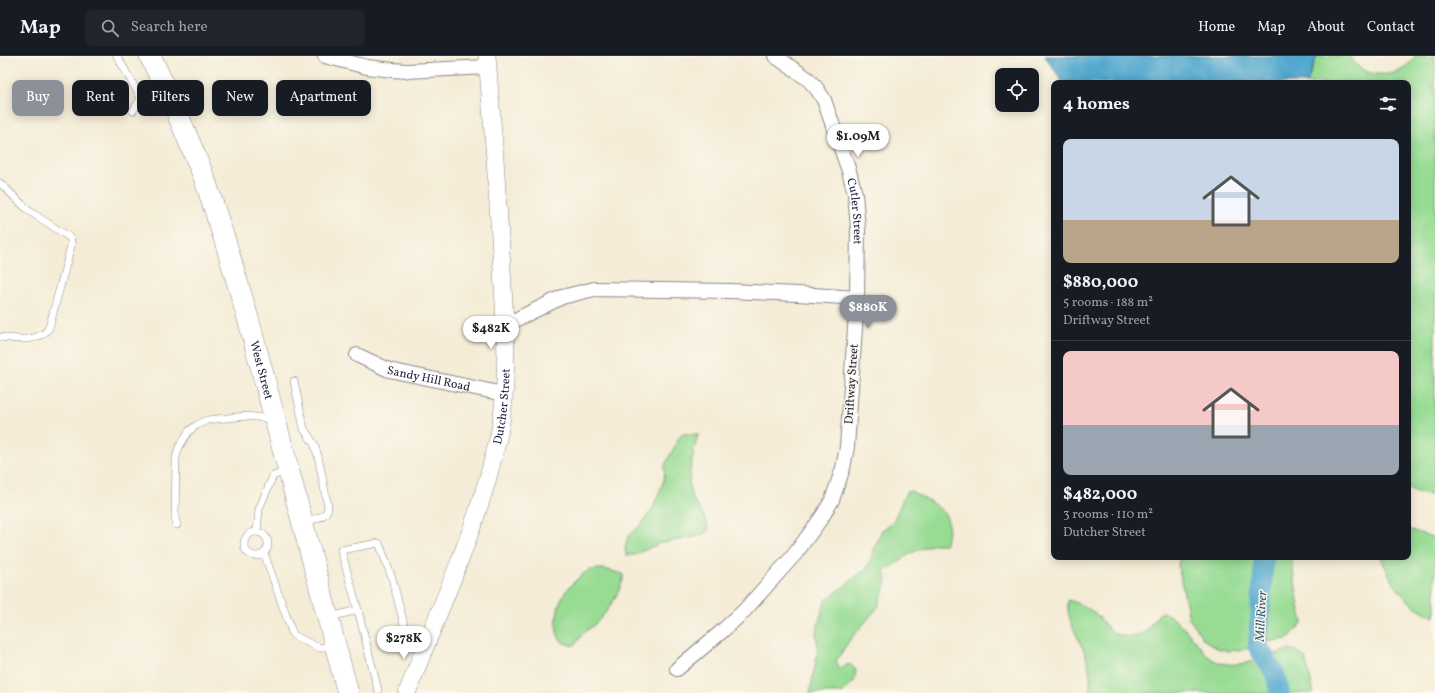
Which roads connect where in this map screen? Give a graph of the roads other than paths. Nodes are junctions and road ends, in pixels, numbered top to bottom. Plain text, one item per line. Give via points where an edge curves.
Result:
1 (117, 56) edge
2 (150, 56) edge
3 (325, 56) edge
4 (775, 56) edge
5 (487, 61) edge
6 (162, 80) edge
7 (137, 91) edge
8 (137, 104) edge
9 (133, 111) dead end
10 (177, 116) edge
11 (0, 183) edge
12 (857, 298) junction
13 (505, 325) junction
14 (0, 337) edge
15 (357, 355) dead end
16 (294, 381) dead end
17 (504, 394) junction
18 (274, 419) junction
19 (288, 471) junction
20 (303, 523) junction
21 (177, 525) dead end
22 (257, 532) junction
23 (264, 553) junction
24 (358, 610) junction
25 (328, 618) junction
26 (335, 645) junction
27 (425, 648) junction
28 (677, 669) dead end
29 (378, 690) dead end
30 (348, 693) edge
31 (407, 693) edge

1 - 7 lane
2 - 6 main road, West Street
3 - 5 street via 367,67 407,71
4 - 12 street, Cutler Street via 817,89 824,100 849,171 855,194 858,228
5 - 13 street, Dutcher Street
8 - 9 lane
10 - 18 main road, West Street via 204,177 226,244
11 - 14 lane via 29,211 69,237 71,246 47,332 32,339
12 - 13 street via 594,289 562,297
12 - 28 street, Driftway Street via 847,447 844,468 832,500 798,551 774,579 714,639
13 - 17 street, Dutcher Street
15 - 17 street, Sandy Hill Road via 389,370
16 - 20 lane via 304,429 318,456 328,507 328,512 324,516
17 - 27 street, Dutcher Street via 501,424 480,502
18 - 19 main road, West Street
18 - 21 lane via 247,416 207,420 189,431 179,446 176,458
19 - 20 main road, West Street
19 - 22 lane via 273,476 259,509
20 - 25 main road, West Street
22 - 23 lane via 262,533 268,540
22 - 23 lane via 249,534 244,543 245,547 251,554
23 - 26 lane via 293,635 318,648
24 - 25 lane
24 - 27 lane via 341,550 379,543 392,578 406,632 411,642
24 - 29 lane
25 - 26 main road, West Street
26 - 30 main road, West Street
27 - 31 street, Dutcher Street

